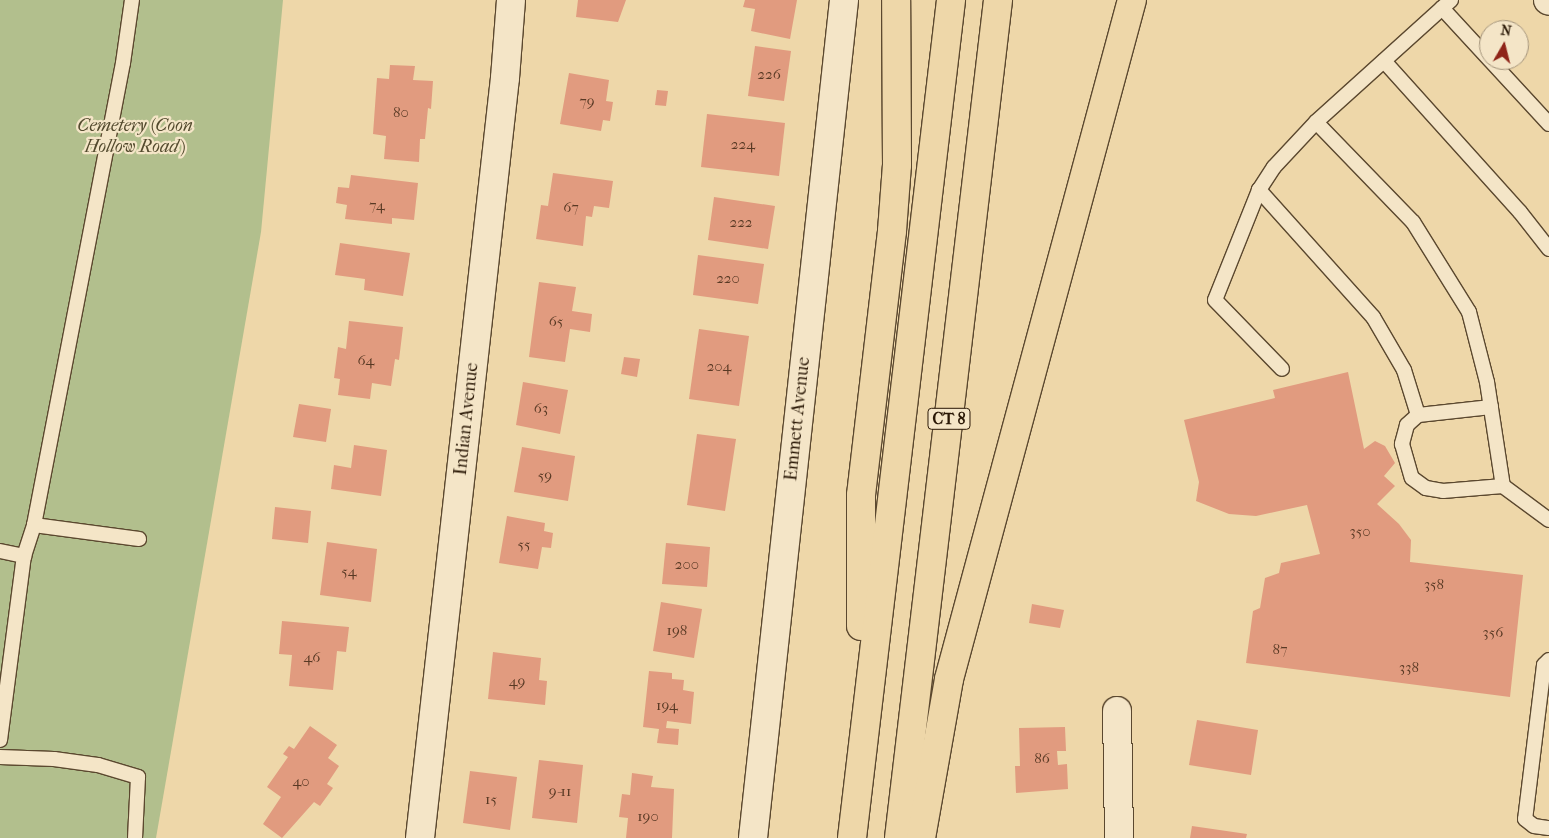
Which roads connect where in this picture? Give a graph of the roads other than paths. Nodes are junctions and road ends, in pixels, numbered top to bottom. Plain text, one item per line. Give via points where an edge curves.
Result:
1 (132, 0) edge
2 (510, 0) edge
3 (844, 0) edge
4 (896, 0) edge
5 (950, 0) edge
6 (998, 0) edge
7 (1132, 0) edge
8 (1446, 4) edge
9 (1479, 47) edge
10 (1384, 60) junction
11 (1498, 70) edge
12 (1316, 122) junction
13 (1549, 124) edge
14 (1259, 190) junction
15 (1549, 249) edge
16 (1282, 369) dead end
17 (1491, 406) junction
18 (1418, 415) junction
19 (1503, 486) junction
20 (1549, 520) edge
21 (34, 525) junction
22 (139, 539) dead end
23 (0, 551) edge
24 (24, 556) junction
25 (1549, 660) edge
26 (1117, 711) dead end
27 (0, 740) edge
28 (0, 757) edge
29 (861, 761) junction
30 (1549, 828) edge
31 (135, 838) edge
32 (420, 838) edge
33 (753, 838) edge
34 (852, 838) edge
35 (899, 838) edge
36 (921, 838) edge
37 (1119, 838) edge

1 - 21 lane
2 - 32 street, Indian Avenue via 505,78
3 - 33 street, Emmett Avenue
4 - 29 highway via 899,86 892,232 862,495
5 - 29 highway, CT 8
6 - 35 highway, CT 8
7 - 36 highway via 949,679
8 - 9 lane
8 - 10 lane
10 - 12 lane
10 - 15 lane
11 - 13 lane
12 - 14 lane via 1274,167
12 - 17 lane via 1413,222 1469,312
14 - 16 lane via 1215,300
14 - 18 lane via 1373,318 1404,370
17 - 18 lane
17 - 19 lane
18 - 19 lane via 1407,425 1402,444 1412,478 1426,488 1443,491
19 - 20 lane
21 - 22 lane
21 - 24 lane
23 - 24 lane
24 - 27 lane
25 - 30 lane via 1544,665 1525,819 1534,826
26 - 37 street
28 - 31 lane via 89,764 138,777
29 - 34 highway, CT 8

